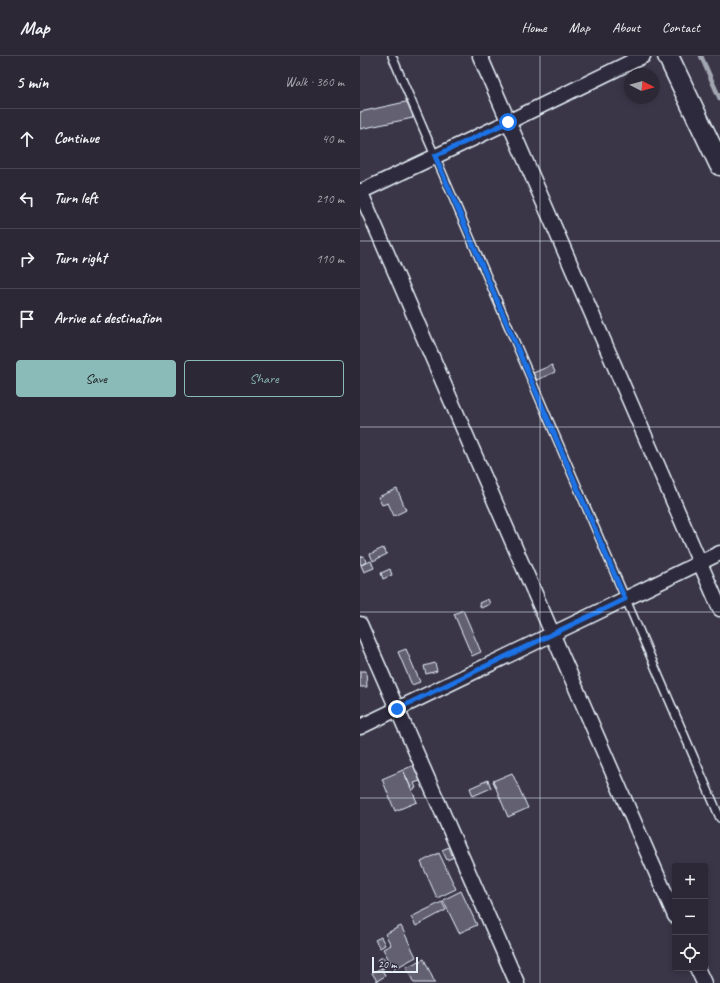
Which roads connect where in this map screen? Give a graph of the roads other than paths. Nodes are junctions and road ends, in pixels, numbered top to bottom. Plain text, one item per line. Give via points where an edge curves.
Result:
1 (392, 56) edge
2 (480, 56) edge
3 (643, 56) edge
4 (668, 56) edge
5 (508, 122) junction
6 (435, 156) junction
7 (720, 165) edge
8 (360, 191) edge
9 (720, 553) edge
10 (700, 563) junction
11 (625, 599) junction
12 (720, 609) edge
13 (360, 624) edge
14 (552, 634) junction
15 (397, 709) junction
16 (360, 727) edge
17 (720, 818) edge
18 (672, 909) edge
19 (698, 971) edge
20 (517, 983) edge
21 (704, 983) edge

1 - 6 lane
2 - 5 street
3 - 5 street
4 - 7 street
5 - 6 street
5 - 10 street
6 - 8 street
6 - 11 lane
8 - 14 street
9 - 10 street
10 - 11 street
10 - 12 street
11 - 14 street
11 - 17 lane
13 - 15 street
14 - 15 street
14 - 18 street
15 - 16 street
15 - 20 street
19 - 21 street

